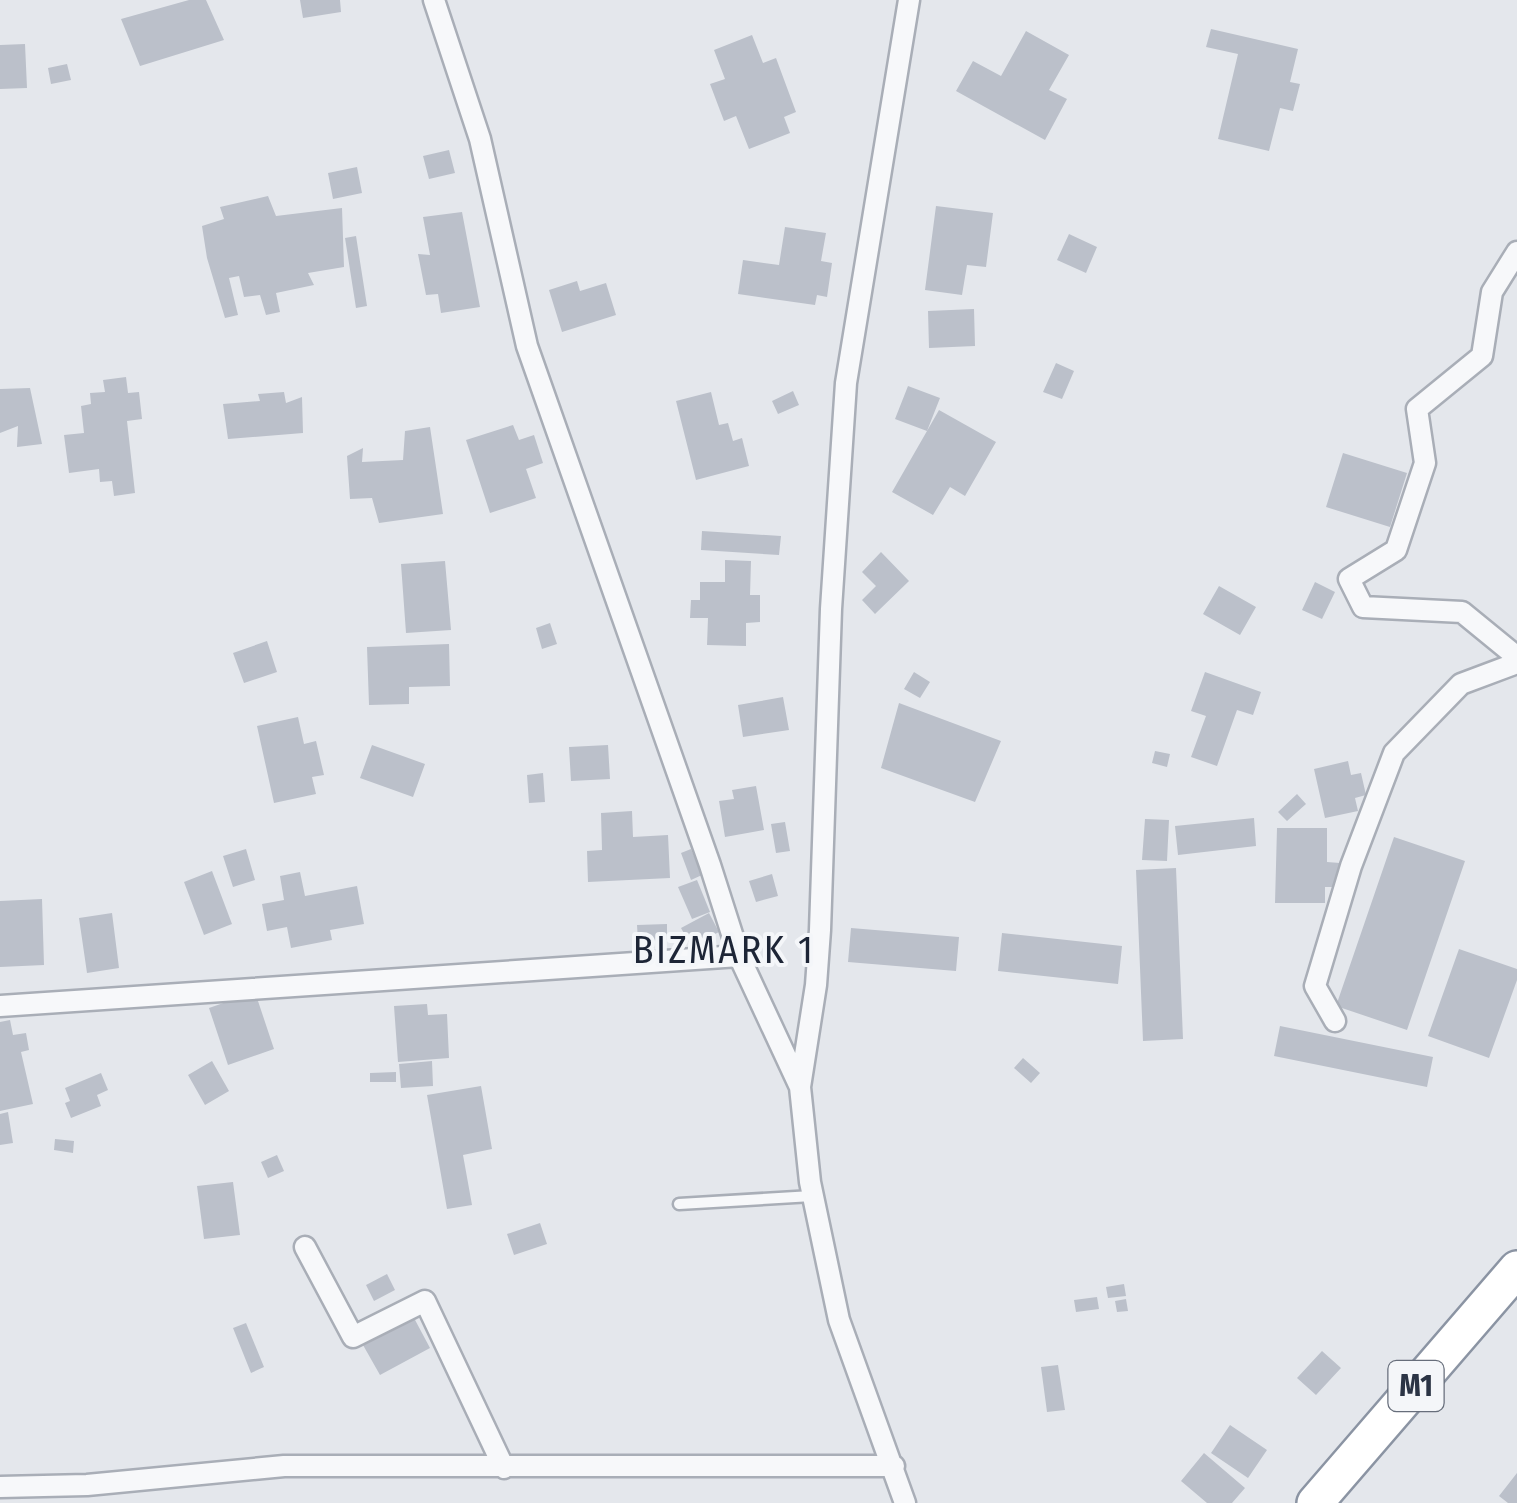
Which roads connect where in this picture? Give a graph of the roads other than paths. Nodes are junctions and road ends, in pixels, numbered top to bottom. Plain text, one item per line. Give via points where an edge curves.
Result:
1 (434, 0) edge
2 (909, 0) edge
3 (1517, 252) edge
4 (1517, 660) edge
5 (739, 956) junction
6 (0, 1006) edge
7 (1335, 1020) dead end
8 (800, 1087) junction
9 (813, 1196) junction
10 (678, 1204) dead end
11 (305, 1247) dead end
12 (1517, 1269) edge
13 (894, 1466) junction
14 (504, 1468) junction
15 (0, 1487) edge
16 (905, 1503) edge
17 (1315, 1503) edge

1 - 5 street via 480,139 528,346
2 - 8 street via 846,383 830,609 820,930
3 - 4 street via 1492,292 1482,356 1416,409 1425,462 1396,550 1349,579 1363,607 1462,612
4 - 7 street via 1461,684 1394,753 1315,986
5 - 6 street
5 - 8 street
8 - 9 street
9 - 10 lane
9 - 13 street via 839,1320
11 - 14 street via 354,1337 426,1302
12 - 17 highway, M1
13 - 14 street
13 - 16 street
14 - 15 street via 284,1466

